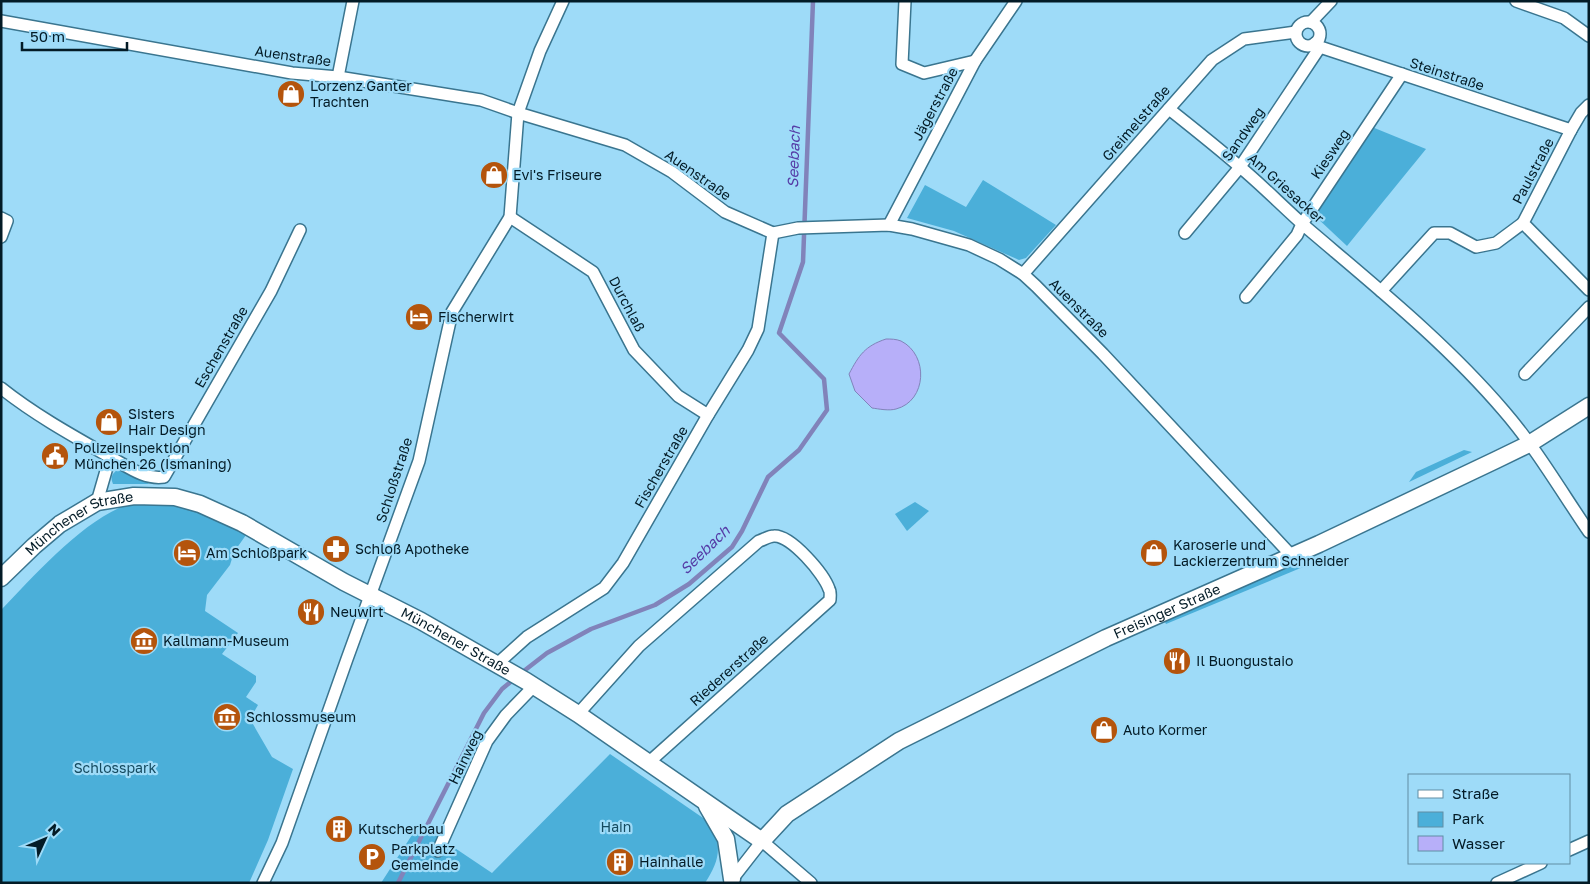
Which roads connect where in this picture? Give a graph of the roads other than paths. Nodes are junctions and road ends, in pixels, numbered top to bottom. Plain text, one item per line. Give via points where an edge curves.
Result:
1 (353, 1) edge
2 (563, 1) edge
3 (905, 1) edge
4 (1016, 1) edge
5 (1331, 1) edge
6 (1516, 1) edge
7 (1, 20) edge
8 (1311, 22) junction
9 (1296, 32) junction
10 (1589, 36) edge
11 (1318, 45) junction
12 (975, 61) junction
13 (1402, 74) junction
14 (338, 77) junction
15 (1589, 104) edge
16 (1169, 109) junction
17 (518, 113) junction
18 (1571, 130) junction
19 (1240, 167) junction
20 (510, 217) junction
21 (1, 218) edge
22 (1523, 223) junction
23 (1302, 224) junction
24 (889, 225) junction
25 (300, 230) dead end
26 (773, 233) junction
27 (1185, 233) dead end
28 (1, 237) edge
29 (1023, 274) junction
30 (1589, 290) edge
31 (1381, 291) junction
32 (1246, 297) dead end
33 (1589, 307) edge
34 (1525, 374) dead end
35 (1, 388) edge
36 (1589, 406) edge
37 (708, 415) junction
38 (1529, 444) junction
39 (110, 457) junction
40 (164, 478) junction
41 (175, 497) junction
42 (98, 502) junction
43 (1589, 532) edge
44 (1291, 555) junction
45 (1, 578) edge
46 (370, 596) junction
47 (503, 667) junction
48 (530, 683) junction
49 (578, 714) junction
50 (648, 763) junction
51 (705, 802) junction
52 (762, 841) junction
53 (1589, 841) edge
54 (438, 850) dead end
55 (1570, 850) edge
56 (1539, 864) edge
57 (730, 881) edge
58 (263, 883) edge
59 (810, 883) edge
60 (1497, 883) edge

1 - 14 street
2 - 17 street, Schloßstraße
3 - 12 street via 902,64 924,73
4 - 12 street, Jägerstraße
5 - 8 street
6 - 10 street via 1564,18
7 - 14 street, Auenstraße via 292,73
8 - 9 street via 1305,22
8 - 11 street via 1320,33
9 - 11 street via 1304,44
9 - 16 street, Greimelstraße via 1244,39 1228,48 1212,60
11 - 13 street, Steinstraße
11 - 19 street, Sandweg
12 - 24 street, Jägerstraße
13 - 18 street, Steinstraße
13 - 23 street, Kiesweg
14 - 17 street, Auenstraße via 481,100
15 - 18 street, Paulstraße
16 - 19 street, Am Griesacker
16 - 29 street, Greimelstraße
17 - 20 street, Schloßstraße
17 - 26 street, Auenstraße via 625,145 672,172 725,212
18 - 22 street, Paulstraße
19 - 23 street, Am Griesacker
19 - 27 street, Sandweg
20 - 37 street, Durchlaß via 593,272 634,350 678,396
20 - 46 street, Schloßstraße via 452,312 419,461
21 - 28 street via 7,221
22 - 30 street, Paulstraße
22 - 31 street via 1496,243 1476,248 1450,232 1434,233
23 - 31 street, Am Griesacker
23 - 32 street, Kiesweg via 1297,235
24 - 26 street, Auenstraße via 798,228
24 - 29 street, Auenstraße via 968,245
25 - 40 street, Eschenstraße via 271,291
26 - 37 street, Fischerstraße via 758,329
29 - 44 street, Auenstraße via 1103,354
31 - 38 street, Am Griesacker via 1464,368
33 - 34 street
35 - 39 street via 54,425
36 - 38 main road, Freisinger Straße
37 - 47 street, Fischerstraße via 623,562 604,588 527,638
38 - 43 street, Am Griesacker
38 - 44 main road, Freisinger Straße
39 - 40 street via 144,476
39 - 42 street
40 - 41 street
41 - 42 main road, Münchener Straße via 134,496
41 - 46 main road, Münchener Straße via 200,504 242,523
42 - 45 main road, Münchener Straße via 60,524
44 - 52 main road, Freisinger Straße via 1106,638 899,741 786,814
46 - 47 main road, Münchener Straße
46 - 58 street, Schloßstraße via 282,843
47 - 48 main road, Münchener Straße
48 - 49 main road, Münchener Straße
48 - 54 street, Hainweg via 487,741
49 - 50 main road, Münchener Straße
49 - 50 street, Riedererstraße via 639,646 759,541 774,536 788,540 824,579 830,600
50 - 51 main road, Münchener Straße
51 - 52 main road, Münchener Straße
51 - 57 main road via 726,839
52 - 57 street
52 - 59 street
53 - 55 street
56 - 60 street

